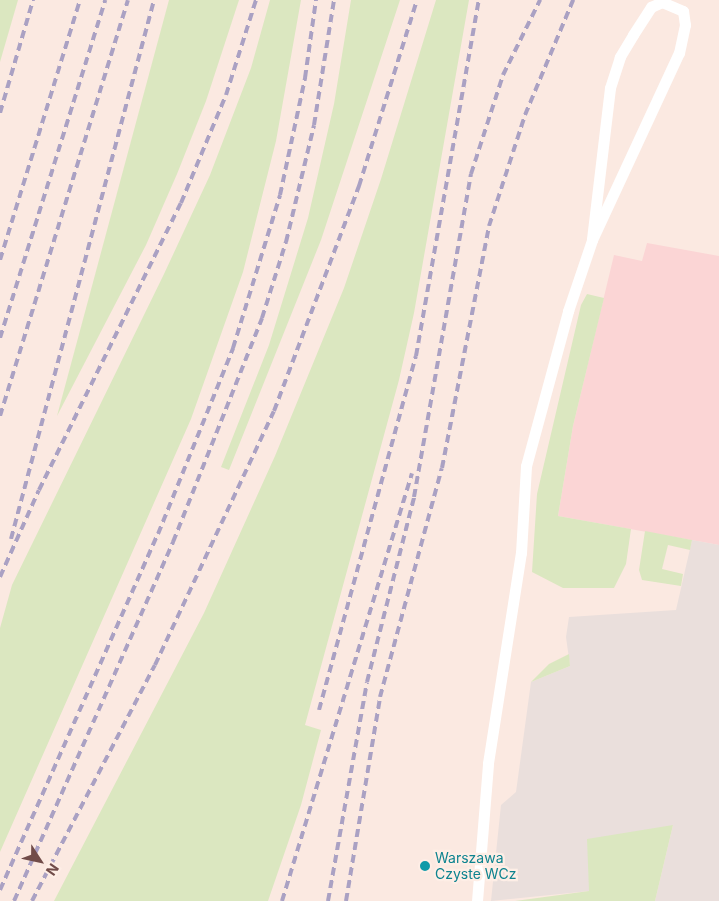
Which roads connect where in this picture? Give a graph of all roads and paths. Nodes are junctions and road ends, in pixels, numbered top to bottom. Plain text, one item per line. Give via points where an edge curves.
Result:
1 (592, 240) junction
2 (477, 901) edge

1 - 1 lane via 610,88 633,35 651,7 662,2 682,11 685,26 679,53
1 - 2 lane via 565,320 526,466 521,553 488,763

